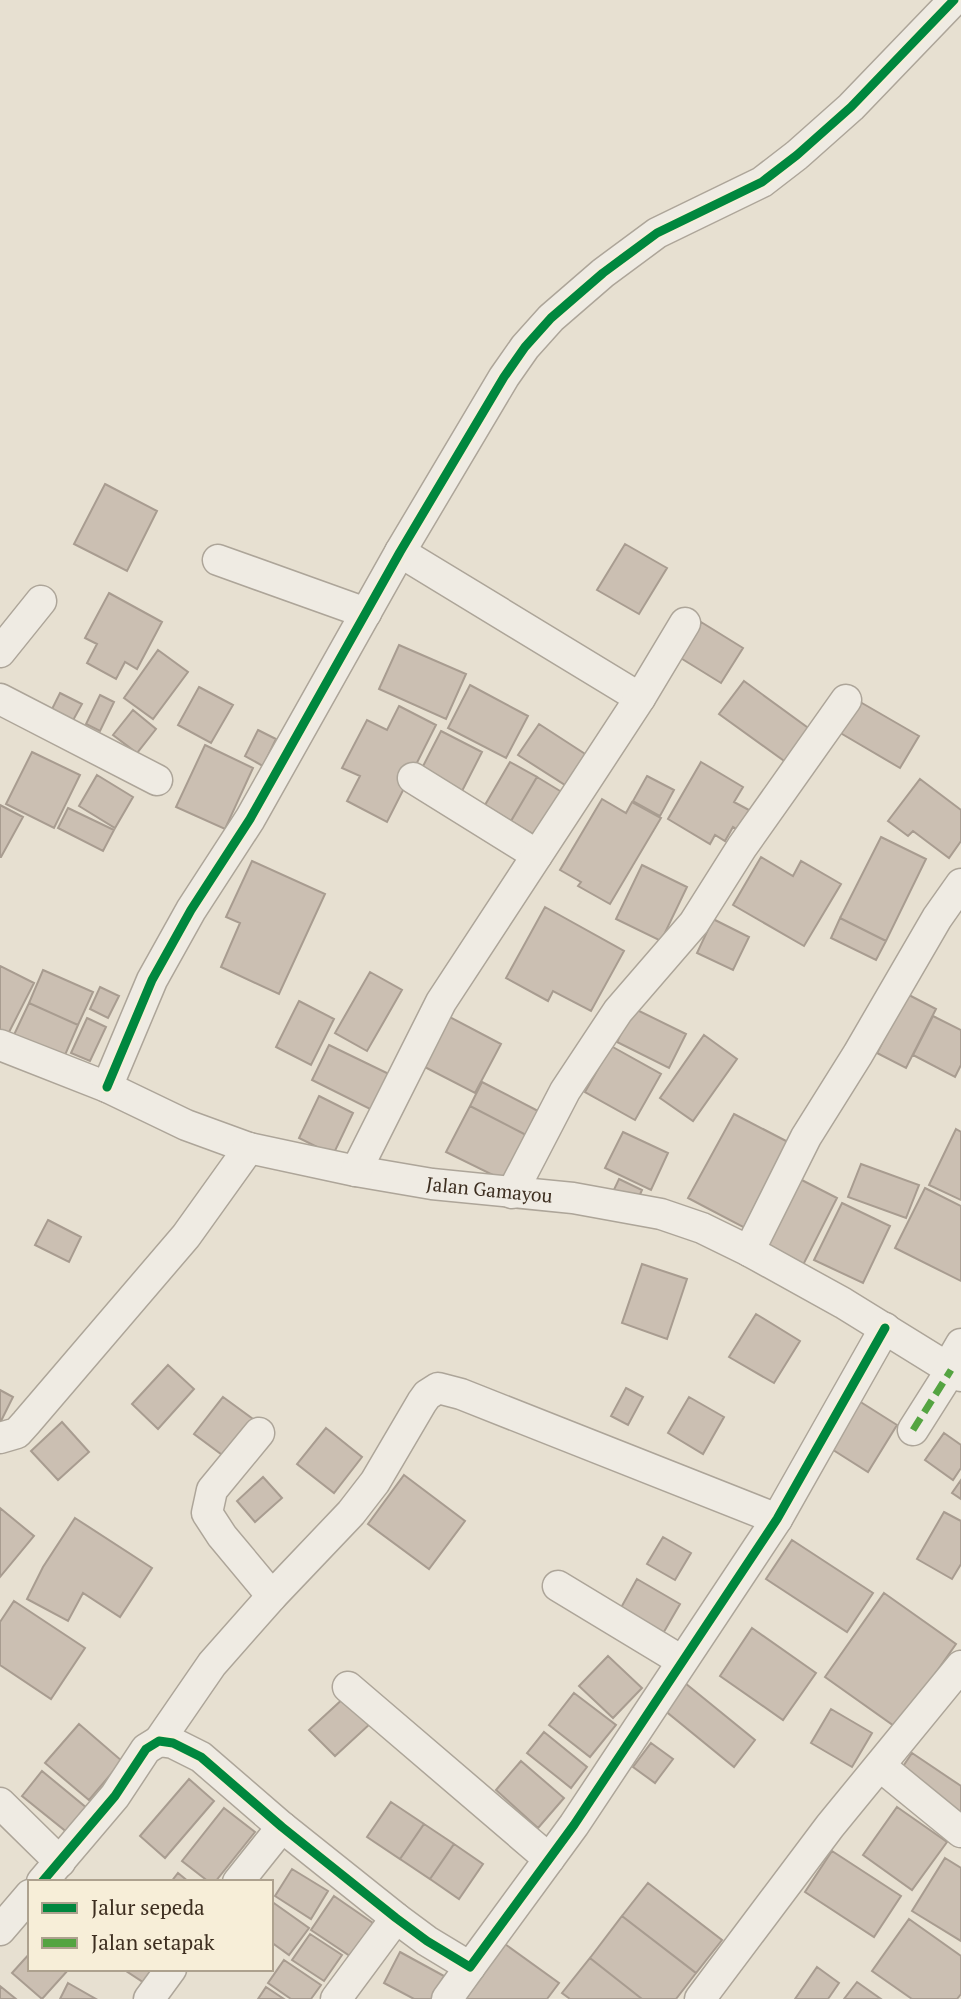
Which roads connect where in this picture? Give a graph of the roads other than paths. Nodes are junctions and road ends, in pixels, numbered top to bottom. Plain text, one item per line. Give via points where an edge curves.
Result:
1 (954, 0) edge
2 (400, 552) junction
3 (218, 560) dead end
4 (41, 601) dead end
5 (366, 613) junction
6 (685, 623) dead end
7 (0, 651) edge
8 (640, 698) junction
9 (0, 699) edge
10 (846, 700) dead end
11 (413, 778) dead end
12 (157, 780) dead end
13 (537, 856) junction
14 (961, 884) edge
15 (0, 1045) edge
16 (107, 1087) junction
17 (248, 1149) junction
18 (356, 1171) junction
19 (512, 1193) junction
20 (748, 1251) junction
21 (886, 1328) junction
22 (955, 1364) edge
23 (913, 1430) dead end
24 (259, 1433) dead end
25 (0, 1438) edge
26 (777, 1519) junction
27 (558, 1586) dead end
28 (272, 1596) junction
29 (682, 1661) junction
30 (961, 1666) edge
31 (348, 1687) dead end
32 (159, 1741) junction
33 (880, 1766) junction
34 (0, 1803) edge
35 (282, 1827) junction
36 (961, 1832) edge
37 (549, 1859) junction
38 (51, 1872) edge
39 (241, 1880) edge
40 (28, 1897) edge
41 (396, 1918) junction
42 (0, 1930) edge
43 (471, 1967) junction
44 (170, 1971) edge
45 (149, 1999) edge
46 (336, 1999) edge
47 (447, 1999) edge
48 (700, 1999) edge

1 - 2 street via 851,107 762,182 657,233 551,318 505,377
2 - 5 street
2 - 8 street
3 - 5 street
4 - 7 street
5 - 16 street via 250,819 152,980
6 - 8 street
8 - 13 street
9 - 12 street
10 - 19 street via 694,923 618,1011 565,1091
11 - 13 street
13 - 18 street via 441,1002
14 - 20 street via 806,1137
15 - 16 street, Jalan Gamayou
16 - 17 street, Jalan Gamayou
17 - 18 street, Jalan Gamayou
17 - 25 street via 186,1236 26,1423 17,1433
18 - 19 street, Jalan Gamayou
19 - 20 street, Jalan Gamayou via 573,1198 661,1214
20 - 21 street, Jalan Gamayou
21 - 22 street, Jalan Gamayou
21 - 26 street
22 - 23 street
24 - 28 street via 212,1490 207,1513
26 - 28 street via 438,1388 422,1402 367,1493
26 - 29 street
27 - 29 street
28 - 32 street via 212,1664
29 - 37 street
30 - 33 street
31 - 37 street
32 - 35 street via 201,1757
32 - 38 street via 146,1749 115,1796
33 - 36 street
33 - 48 street
34 - 38 street
35 - 39 street
35 - 41 street
37 - 43 street
40 - 42 street
41 - 43 street
41 - 46 street
43 - 47 street
44 - 45 street

